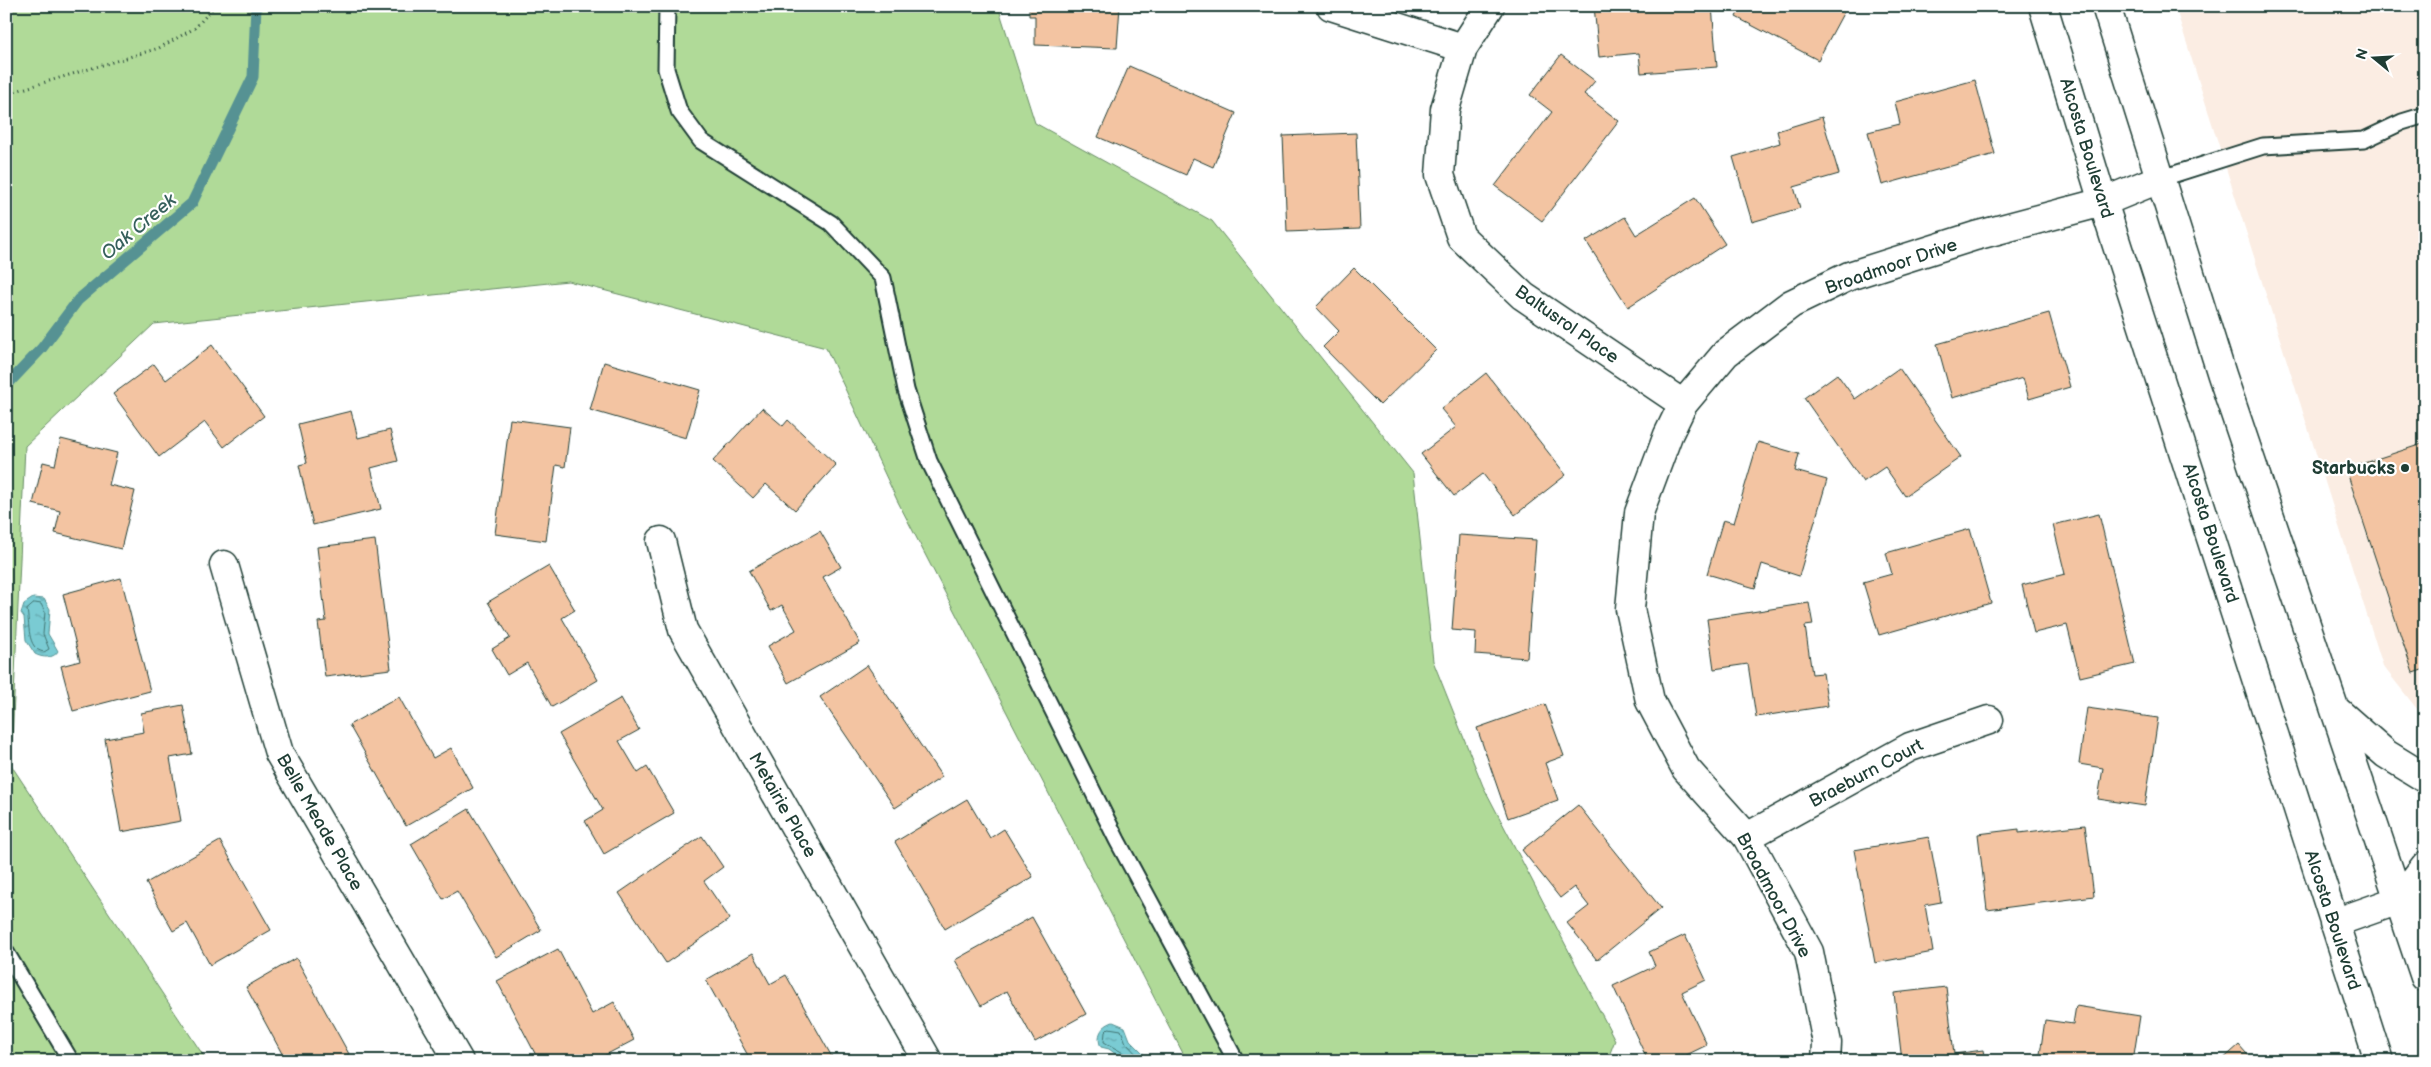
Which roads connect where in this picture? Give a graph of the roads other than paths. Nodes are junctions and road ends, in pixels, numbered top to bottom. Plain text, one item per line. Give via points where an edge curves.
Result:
1 (667, 6) edge
2 (1331, 6) edge
3 (1490, 6) edge
4 (2043, 6) edge
5 (2106, 6) edge
6 (1463, 48) junction
7 (2425, 115) edge
8 (2159, 179) junction
9 (2103, 202) junction
10 (1683, 404) junction
11 (661, 541) dead end
12 (224, 565) dead end
13 (2335, 709) junction
14 (1989, 720) dead end
15 (2425, 778) edge
16 (1746, 837) junction
17 (2425, 866) edge
18 (2399, 900) junction
19 (2425, 909) edge
20 (2334, 923) junction
21 (6, 952) edge
22 (2425, 977) edge
23 (71, 1061) edge
24 (458, 1061) edge
25 (928, 1061) edge
26 (1236, 1061) edge
27 (1826, 1061) edge
28 (2379, 1061) edge

1 - 26 lane via 666,69 679,111 701,141 832,223 882,278 906,390 929,461 1117,840
2 - 6 street
3 - 6 street, Baltusrol Place
4 - 9 street, Alcosta Boulevard
5 - 8 street
6 - 10 street, Baltusrol Place via 1445,109 1440,175 1462,237 1523,296
7 - 8 lane via 2364,140 2263,146
8 - 9 street, Broadmoor Drive
8 - 13 street
9 - 10 street, Broadmoor Drive via 1975,236 1849,276 1800,300 1726,353
9 - 20 street, Alcosta Boulevard
10 - 16 street, Broadmoor Drive via 1639,513 1630,608 1650,701 1686,769
11 - 25 street, Metairie Place via 683,630
12 - 24 street, Belle Meade Place via 279,753
13 - 15 street via 2386,754
13 - 18 street
14 - 16 street, Braeburn Court via 1910,747
16 - 27 street, Broadmoor Drive via 1808,952 1827,1042
17 - 18 street
18 - 19 street
18 - 20 street
18 - 22 street
20 - 28 street, Alcosta Boulevard
21 - 23 lane

